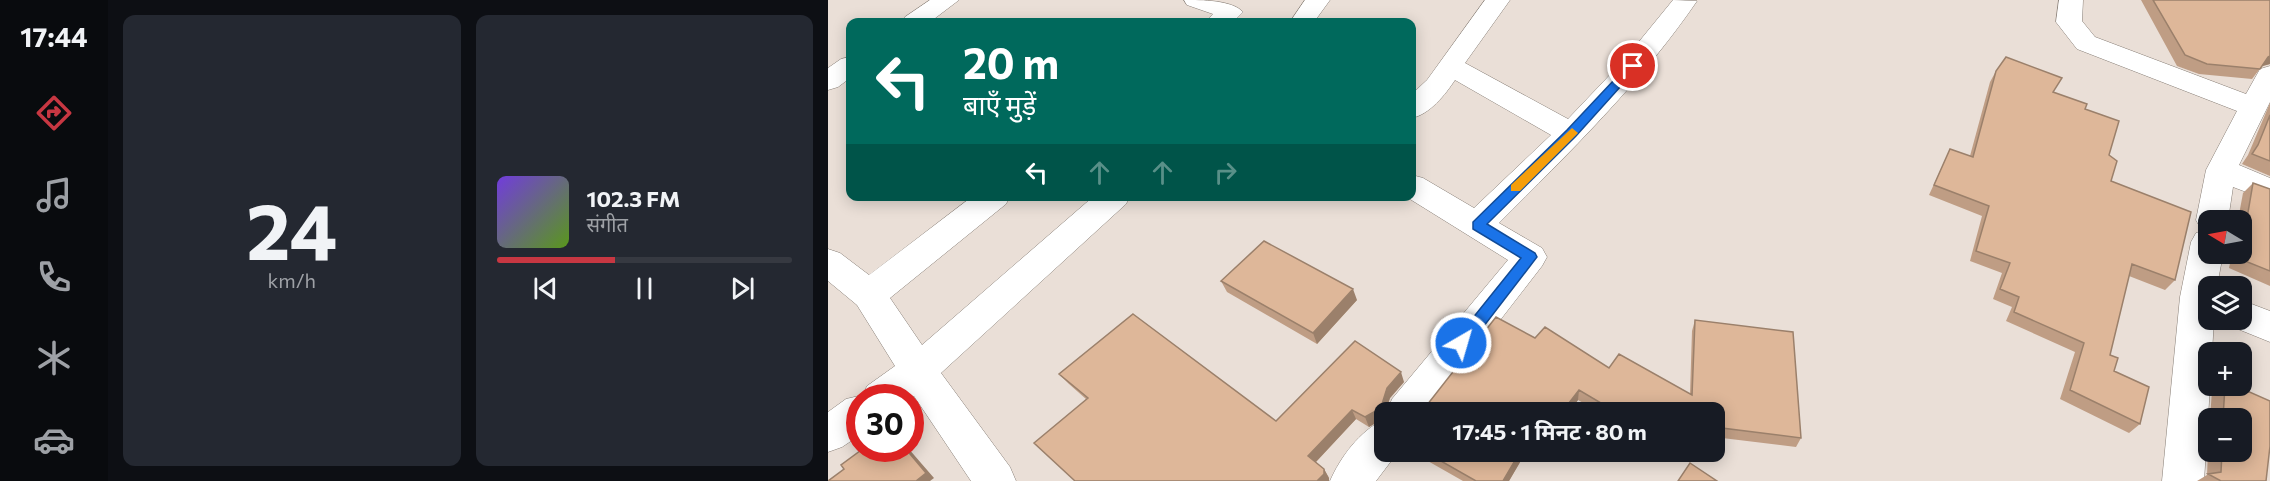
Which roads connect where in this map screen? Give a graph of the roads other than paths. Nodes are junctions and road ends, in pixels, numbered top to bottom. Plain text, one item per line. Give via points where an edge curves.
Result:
1 (947, 0) edge
2 (1196, 0) edge
3 (1318, 0) edge
4 (1498, 0) edge
5 (2071, 0) edge
6 (1685, 1) edge
7 (920, 18) edge
8 (1223, 18) edge
9 (1305, 18) edge
10 (1450, 66) junction
11 (846, 68) edge
12 (2270, 75) edge
13 (828, 81) edge
14 (1416, 105) edge
15 (2254, 107) junction
16 (1571, 133) junction
17 (2221, 170) junction
18 (1416, 188) edge
19 (2270, 190) edge
20 (986, 201) edge
21 (1109, 201) edge
22 (2214, 210) edge
23 (1478, 225) junction
24 (843, 280) edge
25 (2252, 320) edge
26 (2270, 327) edge
27 (2200, 330) edge
28 (918, 371) junction
29 (900, 384) edge
30 (1414, 402) edge
31 (846, 422) edge
32 (828, 434) edge
33 (1374, 452) edge
34 (985, 477) edge
35 (1351, 481) edge
36 (2183, 481) edge

1 - 7 street
2 - 8 street via 1231,12
3 - 9 street
4 - 10 street
5 - 15 street via 2069,22 2086,43
6 - 16 street via 1633,66
10 - 14 street via 1437,86
10 - 16 street
11 - 13 street
12 - 15 street
15 - 17 street
16 - 23 street
17 - 19 street
17 - 22 street
18 - 23 street
20 - 24 street
21 - 28 street
23 - 30 street via 1530,257
24 - 28 street
25 - 26 street
27 - 36 street
28 - 29 street
28 - 34 street
31 - 32 street
33 - 35 street

